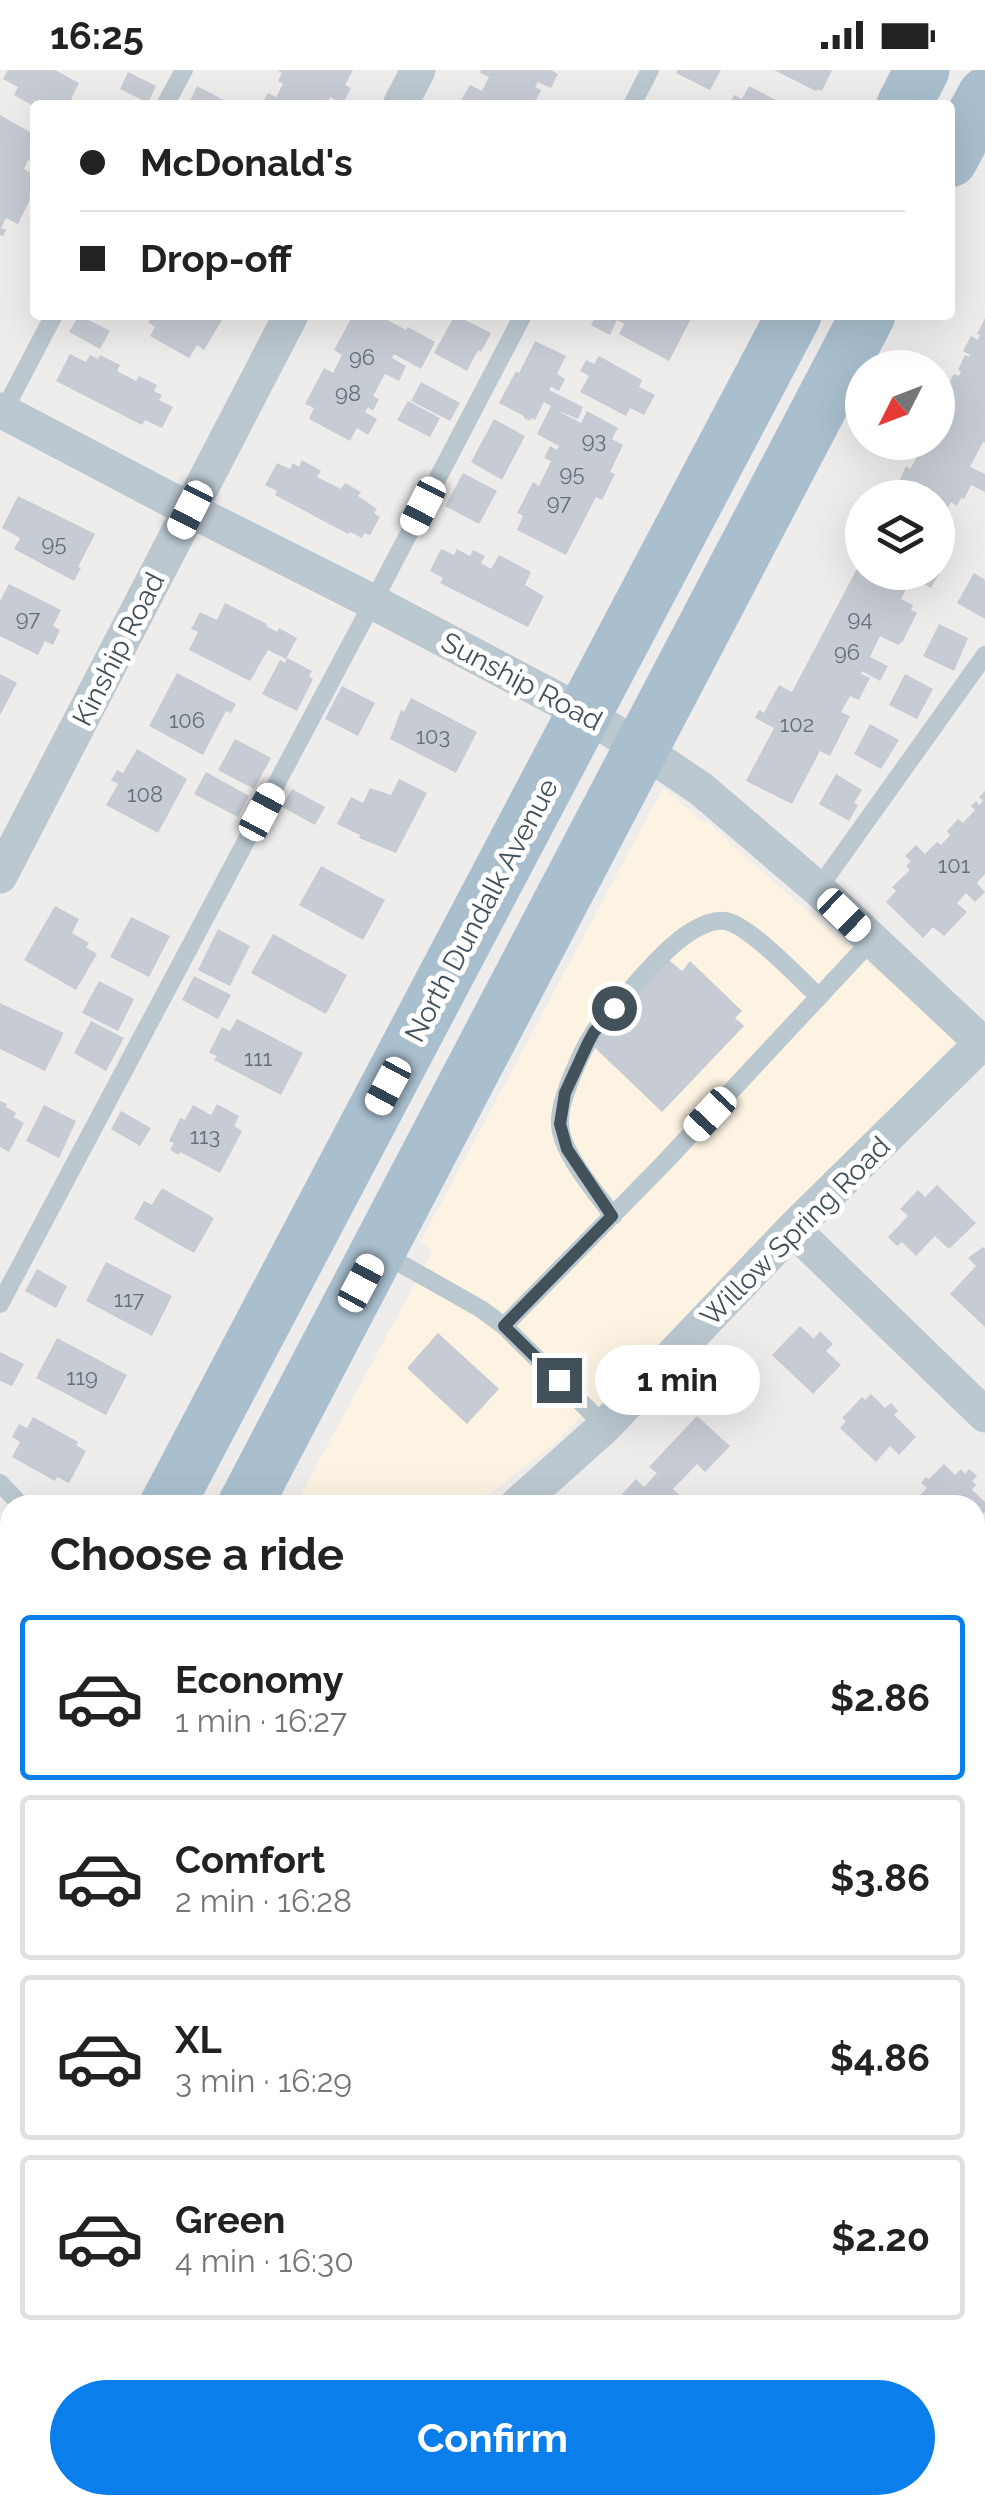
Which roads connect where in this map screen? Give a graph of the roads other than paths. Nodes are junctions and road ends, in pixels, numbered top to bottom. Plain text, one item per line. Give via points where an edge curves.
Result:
1 (184, 70) edge
2 (418, 70) edge
3 (650, 70) edge
4 (922, 70) edge
5 (985, 95) edge
6 (168, 100) edge
7 (403, 100) edge
8 (635, 100) edge
9 (907, 100) edge
10 (955, 151) edge
11 (51, 320) edge
12 (288, 320) edge
13 (520, 320) edge
14 (791, 320) edge
15 (865, 320) edge
16 (1, 413) edge
17 (190, 510) junction
18 (374, 602) junction
19 (985, 655) edge
20 (585, 714) junction
21 (642, 749) junction
22 (0, 876) edge
23 (818, 889) junction
24 (871, 941) junction
25 (819, 997) junction
26 (977, 1052) edge
27 (612, 1216) junction
28 (793, 1230) junction
29 (378, 1251) junction
30 (0, 1304) edge
31 (504, 1326) junction
32 (985, 1415) edge
33 (606, 1426) junction
34 (172, 1495) edge
35 (250, 1495) edge
36 (539, 1495) edge

1 - 6 lane
2 - 7 street
3 - 8 lane
4 - 9 main road
5 - 10 main road
11 - 16 lane
12 - 17 street, Kinship Road
13 - 18 lane
14 - 20 main road, North Dundalk Avenue
15 - 21 main road
16 - 17 street, Sunship Road
17 - 18 street, Sunship Road
17 - 22 street, Kinship Road
18 - 20 street, Sunship Road
18 - 30 lane
19 - 23 lane
20 - 21 street, Sunship Road
20 - 34 main road, North Dundalk Avenue
21 - 23 street, Sunship Road
21 - 29 main road
23 - 24 street, Sunship Road
24 - 25 lane
24 - 26 street, Sunship Road
25 - 27 lane
25 - 27 lane via 744,928 727,921 687,934 656,960 594,1032 565,1093 560,1124 567,1149
26 - 28 street, Willow Spring Road
27 - 31 lane
28 - 32 street
28 - 33 street, Willow Spring Road
29 - 31 lane
29 - 35 main road
31 - 33 lane
33 - 36 street, Willow Spring Road

